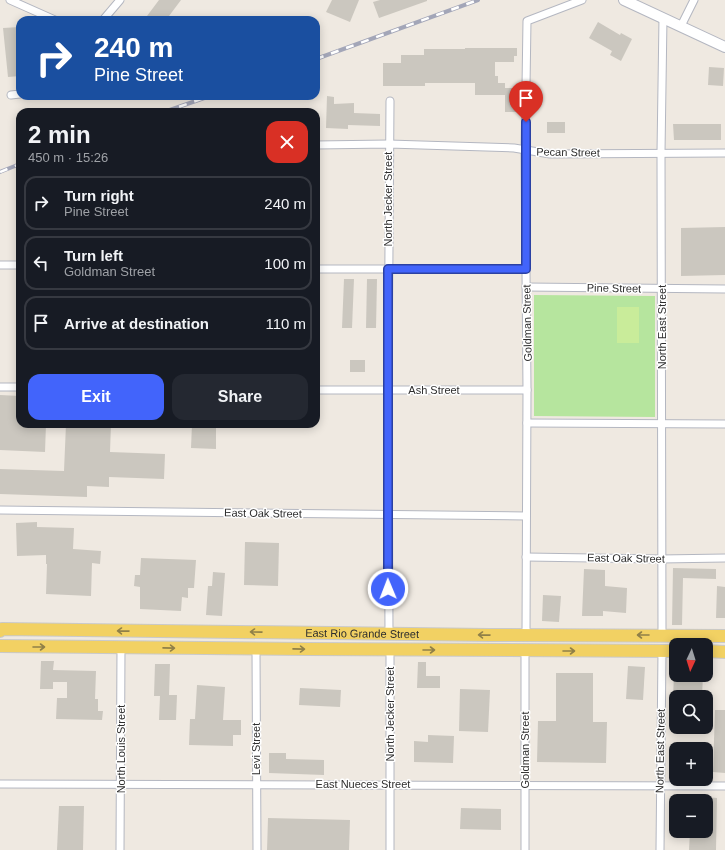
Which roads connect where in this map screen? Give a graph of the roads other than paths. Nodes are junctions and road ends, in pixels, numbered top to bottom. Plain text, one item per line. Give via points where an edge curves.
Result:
1 (10, 0) edge
2 (120, 0) edge
3 (582, 0) edge
4 (624, 0) edge
5 (694, 0) edge
6 (46, 16) edge
7 (106, 16) edge
8 (663, 18) junction
9 (681, 26) junction
10 (725, 47) edge
11 (16, 94) edge
12 (11, 95) dead end
13 (390, 101) dead end
14 (388, 144) junction
15 (320, 145) edge
16 (526, 150) junction
17 (661, 152) junction
18 (725, 153) edge
19 (0, 265) edge
20 (16, 265) edge
21 (320, 269) edge
22 (388, 269) junction
23 (526, 269) junction
24 (526, 287) junction
25 (662, 289) junction
26 (725, 289) edge
27 (0, 387) edge
28 (16, 388) edge
29 (320, 390) edge
30 (388, 390) junction
31 (527, 390) junction
32 (526, 423) junction
33 (661, 423) junction
34 (725, 424) edge
35 (0, 510) edge
36 (388, 514) junction
37 (526, 516) junction
38 (526, 557) junction
39 (725, 558) edge
40 (661, 559) junction
41 (0, 631) edge
42 (389, 634) junction
43 (526, 635) junction
44 (565, 635) junction
45 (662, 635) junction
46 (725, 636) edge
47 (0, 646) edge
48 (121, 648) junction
49 (256, 649) junction
50 (390, 650) junction
51 (488, 650) junction
52 (525, 650) junction
53 (662, 651) junction
54 (669, 651) edge
55 (713, 651) edge
56 (725, 652) edge
57 (0, 784) edge
58 (121, 784) junction
59 (256, 784) junction
60 (390, 785) junction
61 (525, 785) junction
62 (660, 785) junction
63 (725, 786) edge
64 (120, 850) edge
65 (256, 850) edge
66 (390, 850) edge
67 (525, 850) edge
68 (660, 850) edge

1 - 6 street
2 - 7 street
3 - 16 street, Goldman Street via 528,21
4 - 8 street
5 - 9 street
8 - 9 street
8 - 17 street, North East Street
9 - 10 street
11 - 12 street
13 - 14 street, North Jecker Street
14 - 15 street, Pecan Street
14 - 16 street, Pecan Street
14 - 22 street, North Jecker Street
16 - 17 street, Pecan Street via 550,154
16 - 23 street, Goldman Street
17 - 18 street, Pecan Street
17 - 25 street, North East Street
19 - 20 street
21 - 22 street
22 - 23 street
22 - 30 street, North Jecker Street
23 - 24 street, Goldman Street
24 - 25 street, Pine Street
24 - 31 street, Goldman Street
25 - 26 street, Pine Street
25 - 33 street, North East Street
27 - 28 street
29 - 30 street, Ash Street
30 - 31 street, Ash Street
30 - 36 street, North Jecker Street
31 - 32 street, Goldman Street
32 - 33 street
32 - 37 street, Goldman Street
33 - 34 street
33 - 40 street, North East Street
35 - 36 street, East Oak Street
36 - 37 street, East Oak Street
36 - 42 street, North Jecker Street
37 - 38 street, Goldman Street
38 - 40 street, East Oak Street
38 - 43 street, Goldman Street
39 - 40 street, East Oak Street
40 - 45 street, North East Street
42 -> 41 main road, East Rio Grande Street via 2,629
43 -> 42 main road, East Rio Grande Street
43 - 44 main road, East Rio Grande Street
43 - 51 main road via 520,642 499,642
45 -> 44 main road, East Rio Grande Street
44 - 52 main road via 556,642 531,644
45 - 46 main road, East Rio Grande Street
47 -> 48 main road, East Rio Grande Street
48 -> 49 main road, East Rio Grande Street
48 - 58 street, North Louis Street
49 -> 50 main road, East Rio Grande Street
49 - 59 street, Levi Street
50 -> 51 main road, East Rio Grande Street
50 - 60 street, North Jecker Street
51 - 52 main road, East Rio Grande Street
52 -> 53 main road, East Rio Grande Street
52 - 61 street, Goldman Street
53 - 54 main road, East Rio Grande Street
53 - 62 street, North East Street
55 - 56 main road
57 - 58 street, East Nueces Street
58 - 59 street, East Nueces Street
58 - 64 street, North Louis Street
59 - 60 street, East Nueces Street
59 - 65 street, Levi Street
60 - 61 street, East Nueces Street
60 - 66 street, North Jecker Street
61 - 62 street, East Nueces Street
61 - 67 street, Goldman Street
62 - 63 street, East Nueces Street
62 - 68 street, North East Street

